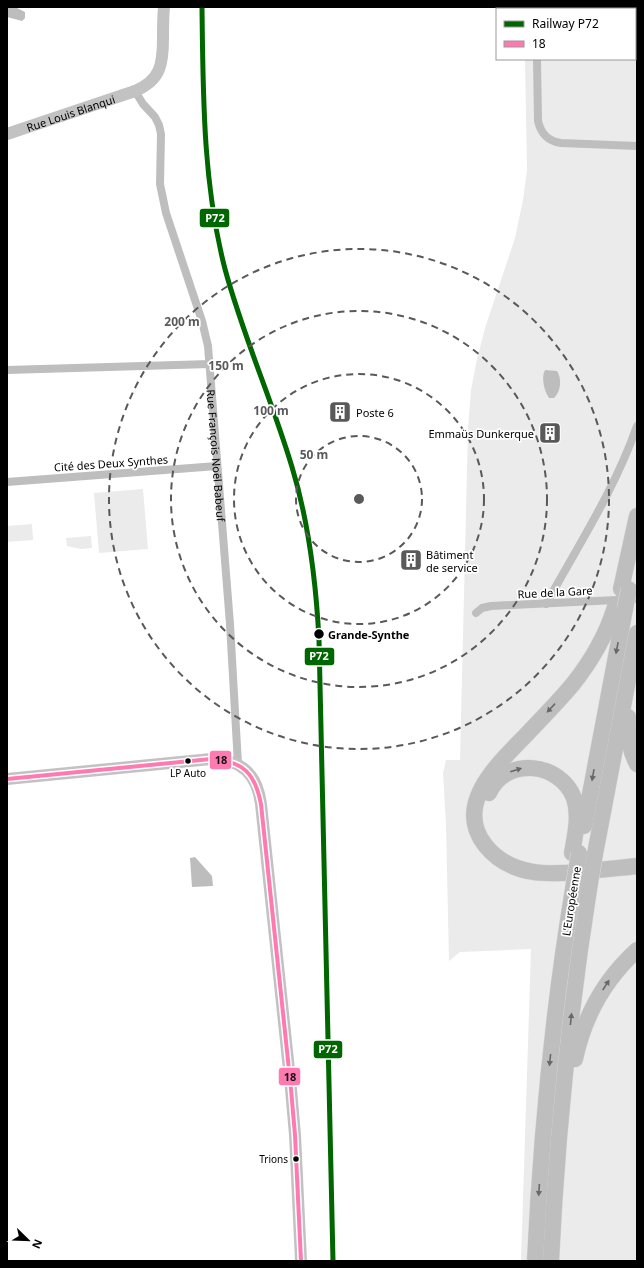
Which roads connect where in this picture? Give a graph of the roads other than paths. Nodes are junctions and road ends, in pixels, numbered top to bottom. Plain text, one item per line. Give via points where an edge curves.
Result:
1 (164, 7) edge
2 (537, 60) edge
3 (135, 91) junction
4 (7, 134) edge
5 (637, 146) edge
6 (210, 364) junction
7 (7, 370) edge
8 (637, 426) edge
9 (217, 466) junction
10 (7, 482) edge
11 (637, 516) edge
12 (637, 546) edge
13 (625, 599) edge
14 (546, 604) junction
15 (476, 613) dead end
16 (637, 633) edge
17 (632, 660) junction
18 (238, 764) junction
19 (637, 764) edge
20 (7, 779) edge
21 (576, 853) junction
22 (637, 858) edge
23 (637, 866) edge
24 (637, 950) edge
25 (557, 1170) junction
26 (301, 1261) edge
27 (535, 1261) edge
28 (551, 1261) edge

1 - 3 street via 161,66 152,81
2 - 5 street via 538,121 545,137 561,144
3 - 4 street, Rue Louis Blanqui
3 - 6 street, Rue François Noël Babeuf via 159,125 162,195 204,327
6 - 7 street
6 - 9 street, Rue François Noël Babeuf
8 - 14 street via 619,473
9 - 10 street, Cité des Deux Synthes
9 - 18 street, Rue François Noël Babeuf
11 - 13 highway
12 - 13 highway, L'Européenne
13 - 14 street, Rue de la Gare
13 -> 21 highway, L'Européenne
13 -> 23 highway via 582,672 489,776 477,800 475,820 480,837 490,851 509,864 525,870 554,874
14 - 15 street, Rue de la Gare via 485,607
16 - 17 highway, L'Européenne
17 - 19 highway via 636,673 628,717 628,738
25 -> 17 highway, L'Européenne, bridge via 573,1008 590,883
18 - 20 street via 221,759 205,759
18 - 26 street via 251,775 260,800 293,1111
22 -> 21 highway via 557,867 534,864 512,857 494,844 484,824 485,802 497,781 511,772 530,767 546,770 563,781 576,806
21 -> 27 highway, L'Européenne, bridge via 553,1034 542,1147
25 -> 24 highway via 572,1072 586,1024 594,1005 610,980
25 - 28 highway, L'Européenne

